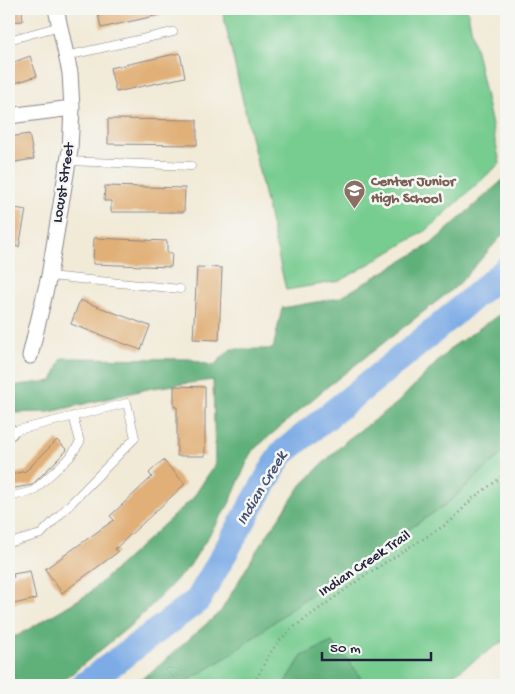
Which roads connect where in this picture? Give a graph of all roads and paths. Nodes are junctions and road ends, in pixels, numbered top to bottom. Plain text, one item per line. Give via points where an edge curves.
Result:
1 (56, 9) edge
2 (60, 26) junction
3 (173, 32) dead end
4 (9, 40) edge
5 (66, 56) junction
6 (72, 108) junction
7 (9, 116) edge
8 (68, 161) junction
9 (191, 166) dead end
10 (50, 276) junction
11 (180, 290) dead end
12 (30, 356) dead end
13 (73, 416) junction
14 (9, 432) edge
15 (506, 474) edge
16 (9, 497) edge
17 (9, 543) edge
18 (249, 685) edge

1 - 2 street, Locust Street
2 - 4 lane
2 - 5 street, Locust Street
3 - 5 lane
5 - 6 street, Locust Street
6 - 7 street
6 - 8 street, Locust Street
8 - 9 lane
8 - 10 street, Locust Street
10 - 11 lane
10 - 12 street, Locust Street
13 - 14 lane
13 - 16 lane via 80,442 70,458 33,491
13 - 17 lane via 127,403 135,438 41,534
15 - 18 path, Indian Creek Trail via 473,498 450,522 364,576 290,630

